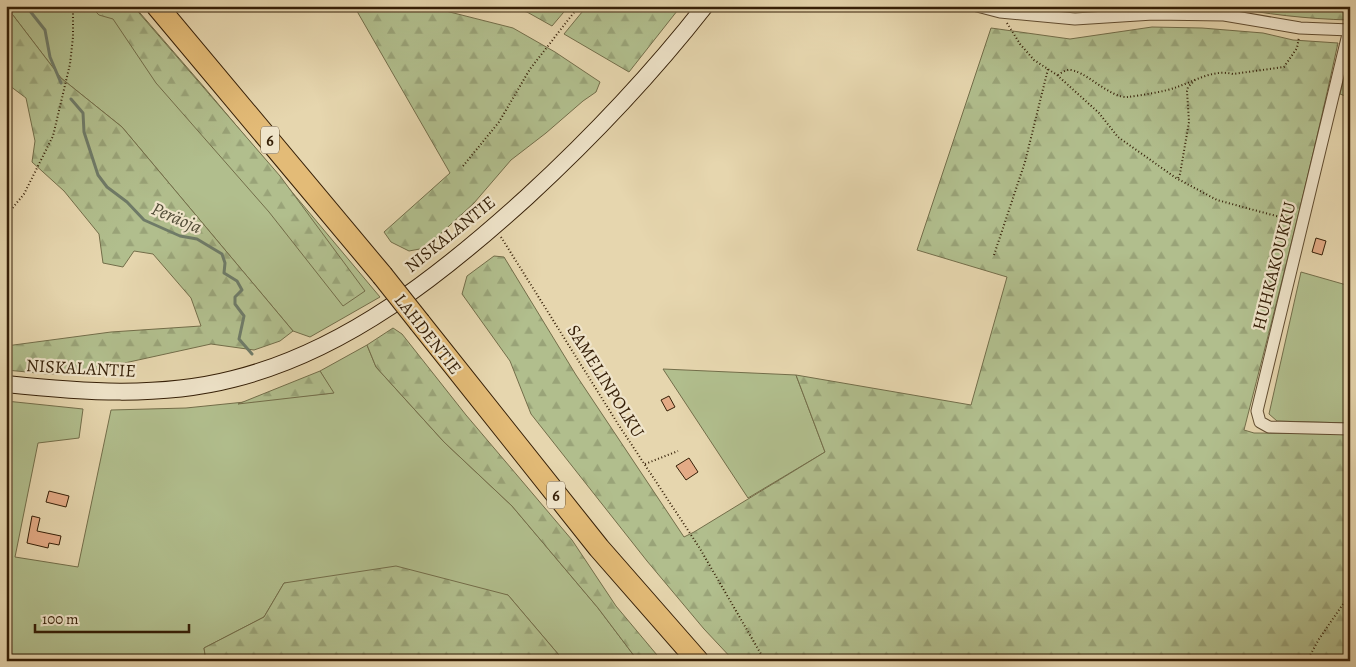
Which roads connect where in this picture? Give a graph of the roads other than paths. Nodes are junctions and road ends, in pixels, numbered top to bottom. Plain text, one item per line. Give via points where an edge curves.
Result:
1 (157, 6) edge
2 (705, 6) edge
3 (977, 6) edge
4 (1349, 30) edge
5 (6, 384) edge
6 (1350, 429) edge
7 (698, 661) edge

1 - 7 highway, LAHDENTIE / 6, bridge via 382,275 593,541
2 - 5 street, NISKALANTIE via 622,104 494,227 414,289 339,337 271,367 198,386 160,391 100,392
3 - 4 street via 1000,12 1075,19 1153,14 1224,15 1300,28
4 - 6 street, HUHKAKOUKKU via 1257,412 1260,422 1269,427

